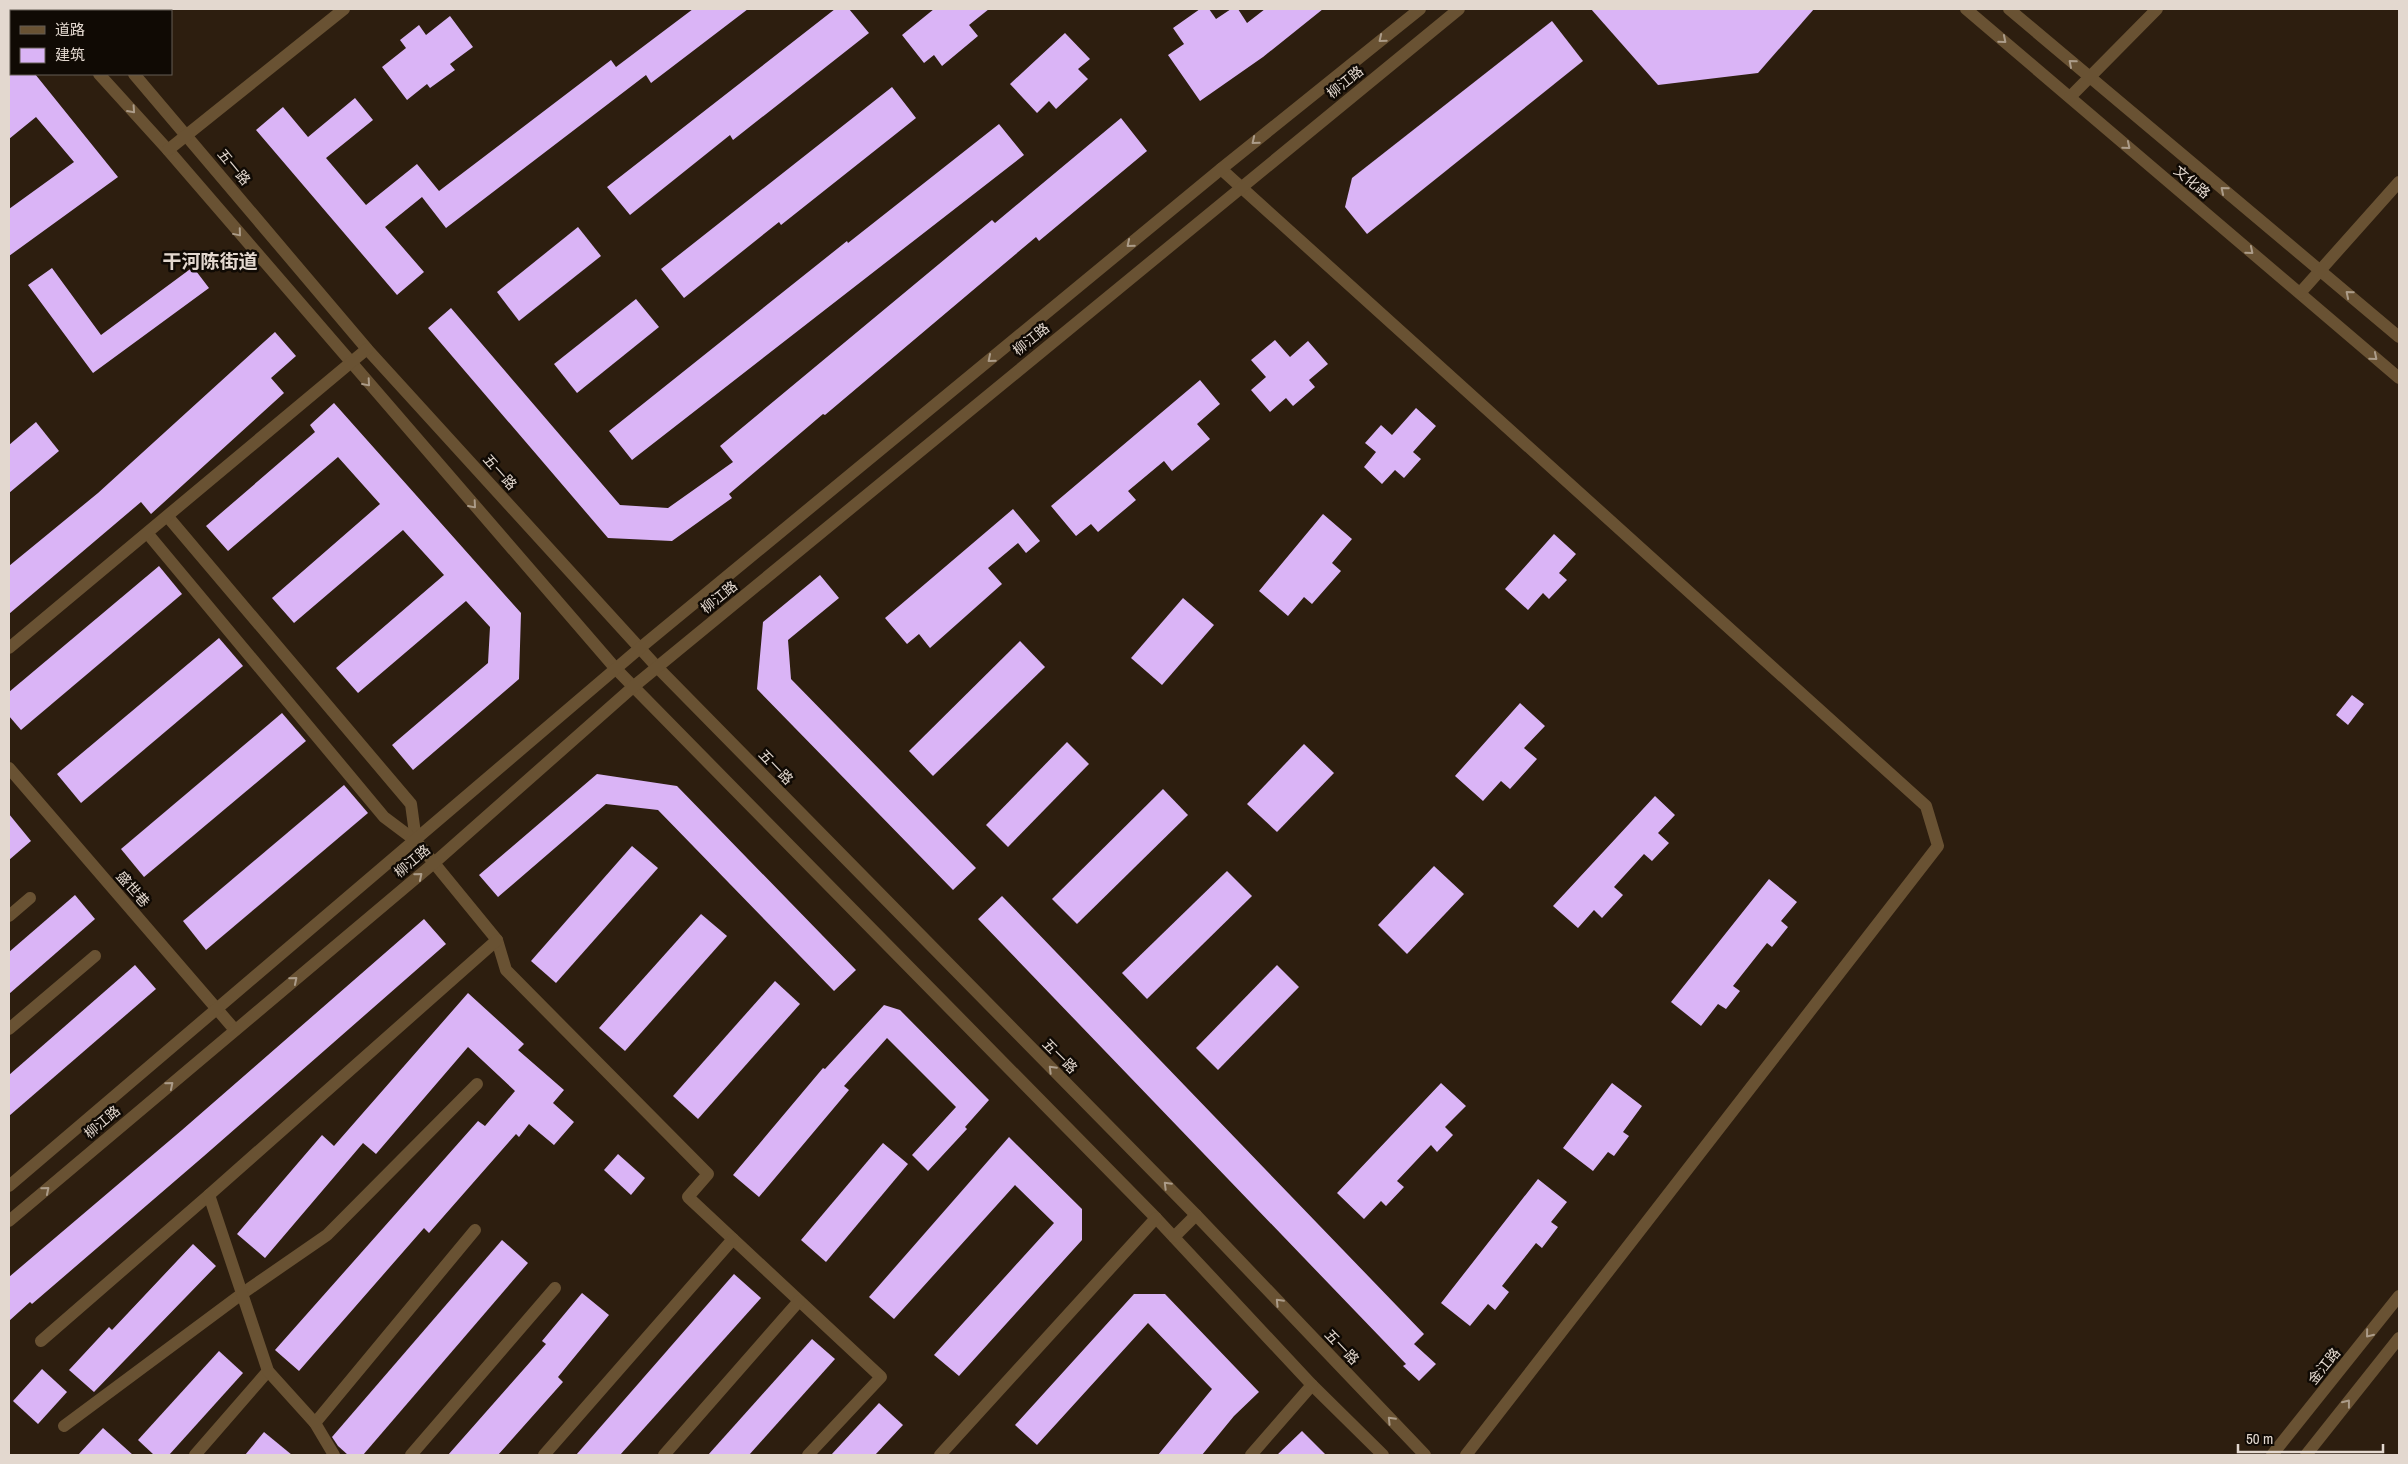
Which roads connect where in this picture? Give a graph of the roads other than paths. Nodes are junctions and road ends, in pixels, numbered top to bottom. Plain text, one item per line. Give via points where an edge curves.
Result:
1 (344, 9) edge
2 (1420, 9) edge
3 (1459, 9) edge
4 (1966, 9) edge
5 (2009, 9) edge
6 (2157, 9) edge
7 (100, 75) edge
8 (135, 75) edge
9 (2089, 77) junction
10 (2070, 97) junction
11 (188, 134) junction
12 (168, 150) junction
13 (1221, 169) junction
14 (2399, 182) edge
15 (1241, 186) junction
16 (2320, 270) junction
17 (2300, 293) junction
18 (2399, 337) edge
19 (367, 349) junction
20 (350, 363) junction
21 (2399, 378) edge
22 (168, 517) junction
23 (148, 534) junction
24 (9, 648) edge
25 (640, 648) junction
26 (657, 667) junction
27 (616, 669) junction
28 (633, 687) junction
29 (9, 768) edge
30 (416, 841) junction
31 (434, 863) junction
32 (30, 898) dead end
33 (9, 916) edge
34 (496, 940) junction
35 (95, 956) dead end
36 (218, 1010) junction
37 (9, 1029) edge
38 (234, 1030) junction
39 (477, 1084) dead end
40 (9, 1186) edge
41 (209, 1195) junction
42 (1196, 1215) junction
43 (1156, 1218) junction
44 (9, 1221) edge
45 (475, 1230) dead end
46 (1174, 1237) junction
47 (733, 1239) junction
48 (555, 1288) dead end
49 (243, 1293) junction
50 (2399, 1296) edge
51 (799, 1301) junction
52 (2399, 1338) edge
53 (41, 1341) dead end
54 (268, 1371) junction
55 (1312, 1385) junction
56 (315, 1423) junction
57 (64, 1426) dead end
58 (196, 1455) edge
59 (334, 1455) edge
60 (411, 1455) edge
61 (544, 1455) edge
62 (664, 1455) edge
63 (808, 1455) edge
64 (940, 1455) edge
65 (1251, 1455) edge
66 (1383, 1455) edge
67 (1425, 1455) edge
68 (1466, 1455) edge
69 (2272, 1455) edge
70 (2306, 1455) edge

1 - 11 street
2 -> 13 street, 柳江路
3 - 15 street, 柳江路
4 -> 10 street, 文化路
9 -> 5 street, 文化路
6 - 9 street
7 -> 12 street
8 - 11 street, 五一路
9 - 10 street
16 -> 9 street, 文化路
10 -> 17 street, 文化路
11 - 12 street
11 - 19 street, 五一路
12 -> 20 street
13 - 15 street
13 -> 25 street, 柳江路
14 - 16 street
15 - 26 street, 柳江路
15 - 68 street via 1926,806 1938,846
16 - 17 street
18 -> 16 street, 文化路
17 -> 21 street, 文化路
19 - 20 street
19 - 25 street, 五一路
20 - 22 street
20 -> 27 street
22 - 23 street
22 - 30 street via 411,804
23 - 24 street
23 - 30 street via 384,818
25 - 26 street, 五一路
25 - 27 street, 柳江路
26 - 28 street, 柳江路
42 -> 26 street, 五一路
27 - 28 street
27 - 30 street, 柳江路
28 - 31 street, 柳江路
28 - 43 street
29 - 36 street, 盛世巷
30 - 31 street
30 - 36 street, 柳江路
31 - 34 street
38 -> 31 street, 柳江路
32 - 33 street
34 - 41 street
34 - 47 street via 506,970 708,1174 688,1197
35 - 37 street
36 - 38 street, 盛世巷
36 - 40 street, 柳江路
44 -> 38 street, 柳江路
39 - 49 street via 327,1235
41 - 49 street
41 - 53 street
42 - 46 street
67 -> 42 street, 五一路
43 - 46 street
43 - 64 street
45 - 56 street
46 - 55 street
47 - 51 street
47 - 61 street
48 - 60 street
49 - 54 street
49 - 57 street
50 -> 69 street, 金江路
51 - 62 street
51 - 63 street via 881,1377
70 -> 52 street
54 - 56 street
54 - 58 street
55 - 65 street
55 - 66 street
56 - 59 street

